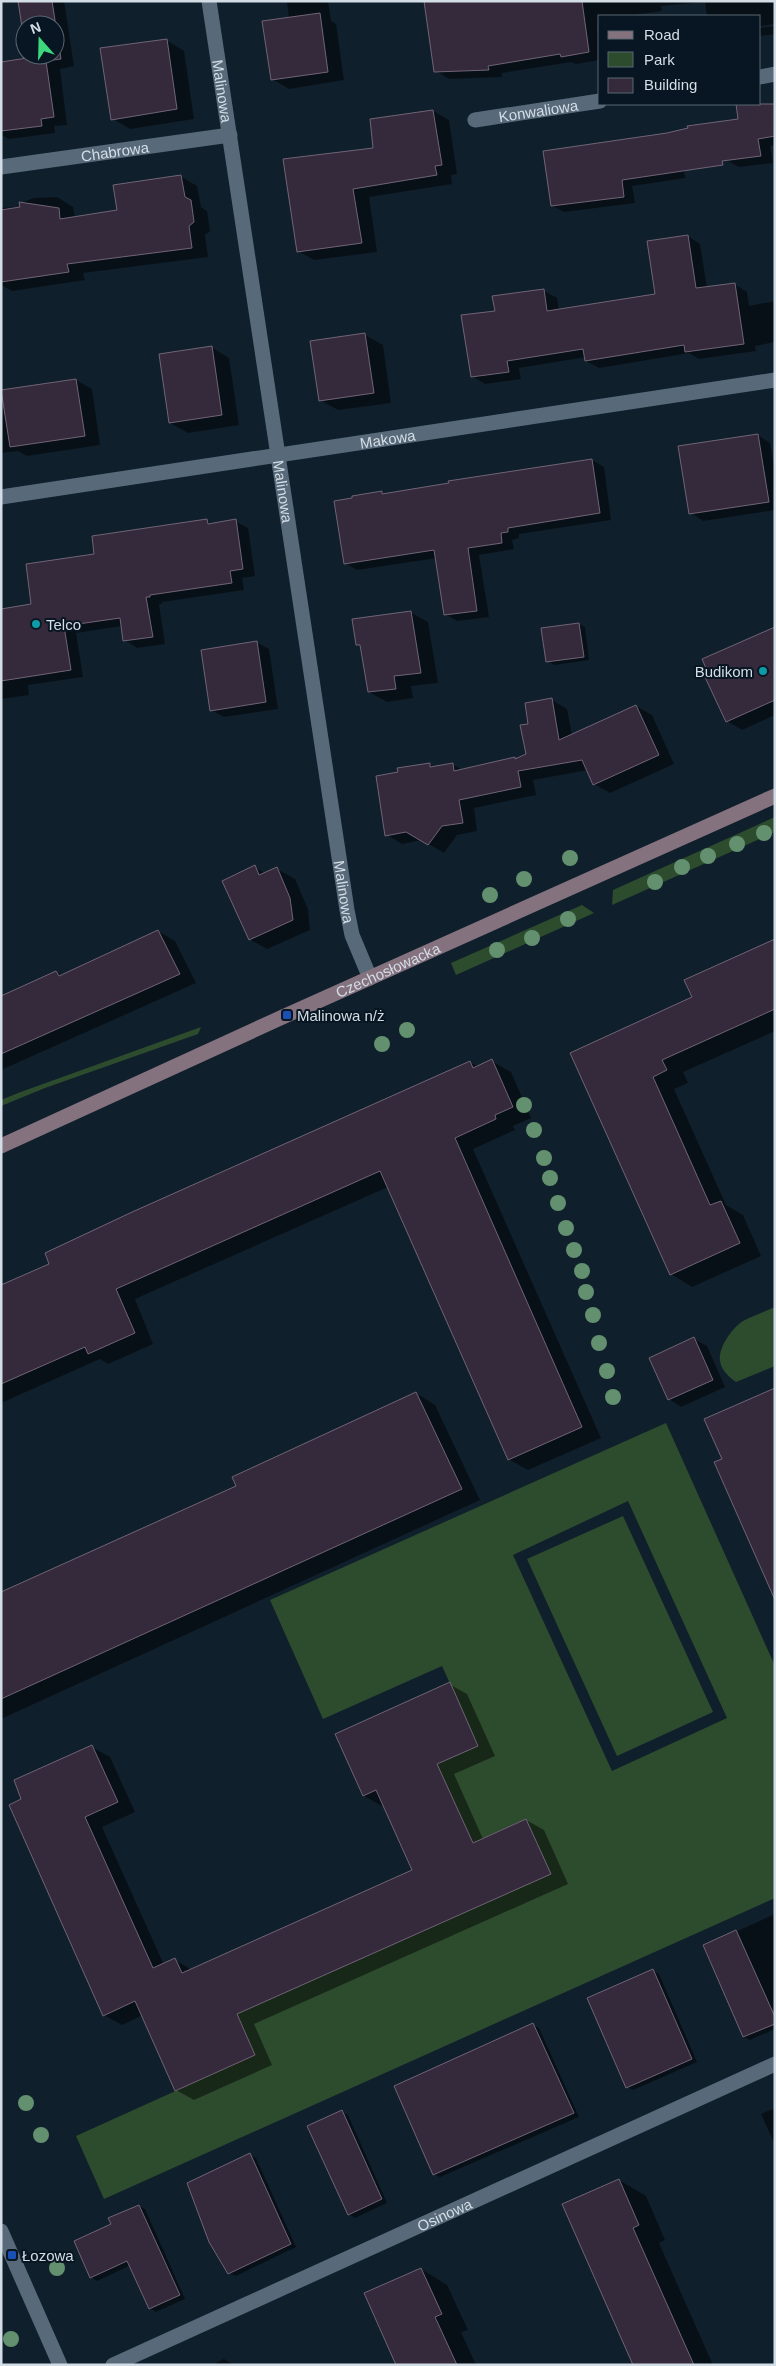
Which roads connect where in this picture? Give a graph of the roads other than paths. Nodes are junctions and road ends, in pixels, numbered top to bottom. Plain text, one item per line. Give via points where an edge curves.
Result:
1 (209, 1) edge
2 (775, 74) edge
3 (761, 77) edge
4 (598, 101) edge
5 (475, 120) dead end
6 (230, 135) junction
7 (1, 167) edge
8 (775, 380) edge
9 (278, 455) junction
10 (1, 497) edge
11 (775, 796) edge
12 (370, 978) junction
13 (1, 1146) edge
14 (775, 2064) edge
15 (1, 2231) edge
16 (60, 2365) edge
17 (113, 2365) edge

1 - 6 street, Malinowa
2 - 3 street
4 - 5 street, Konwaliowa
6 - 7 street, Chabrowa
6 - 9 street, Malinowa
8 - 9 street, Makowa
9 - 10 street, Makowa
9 - 12 street, Malinowa via 349,925
11 - 12 street, Czechosłowacka
12 - 13 street, Czechosłowacka
14 - 17 street, Osinowa
15 - 16 street

